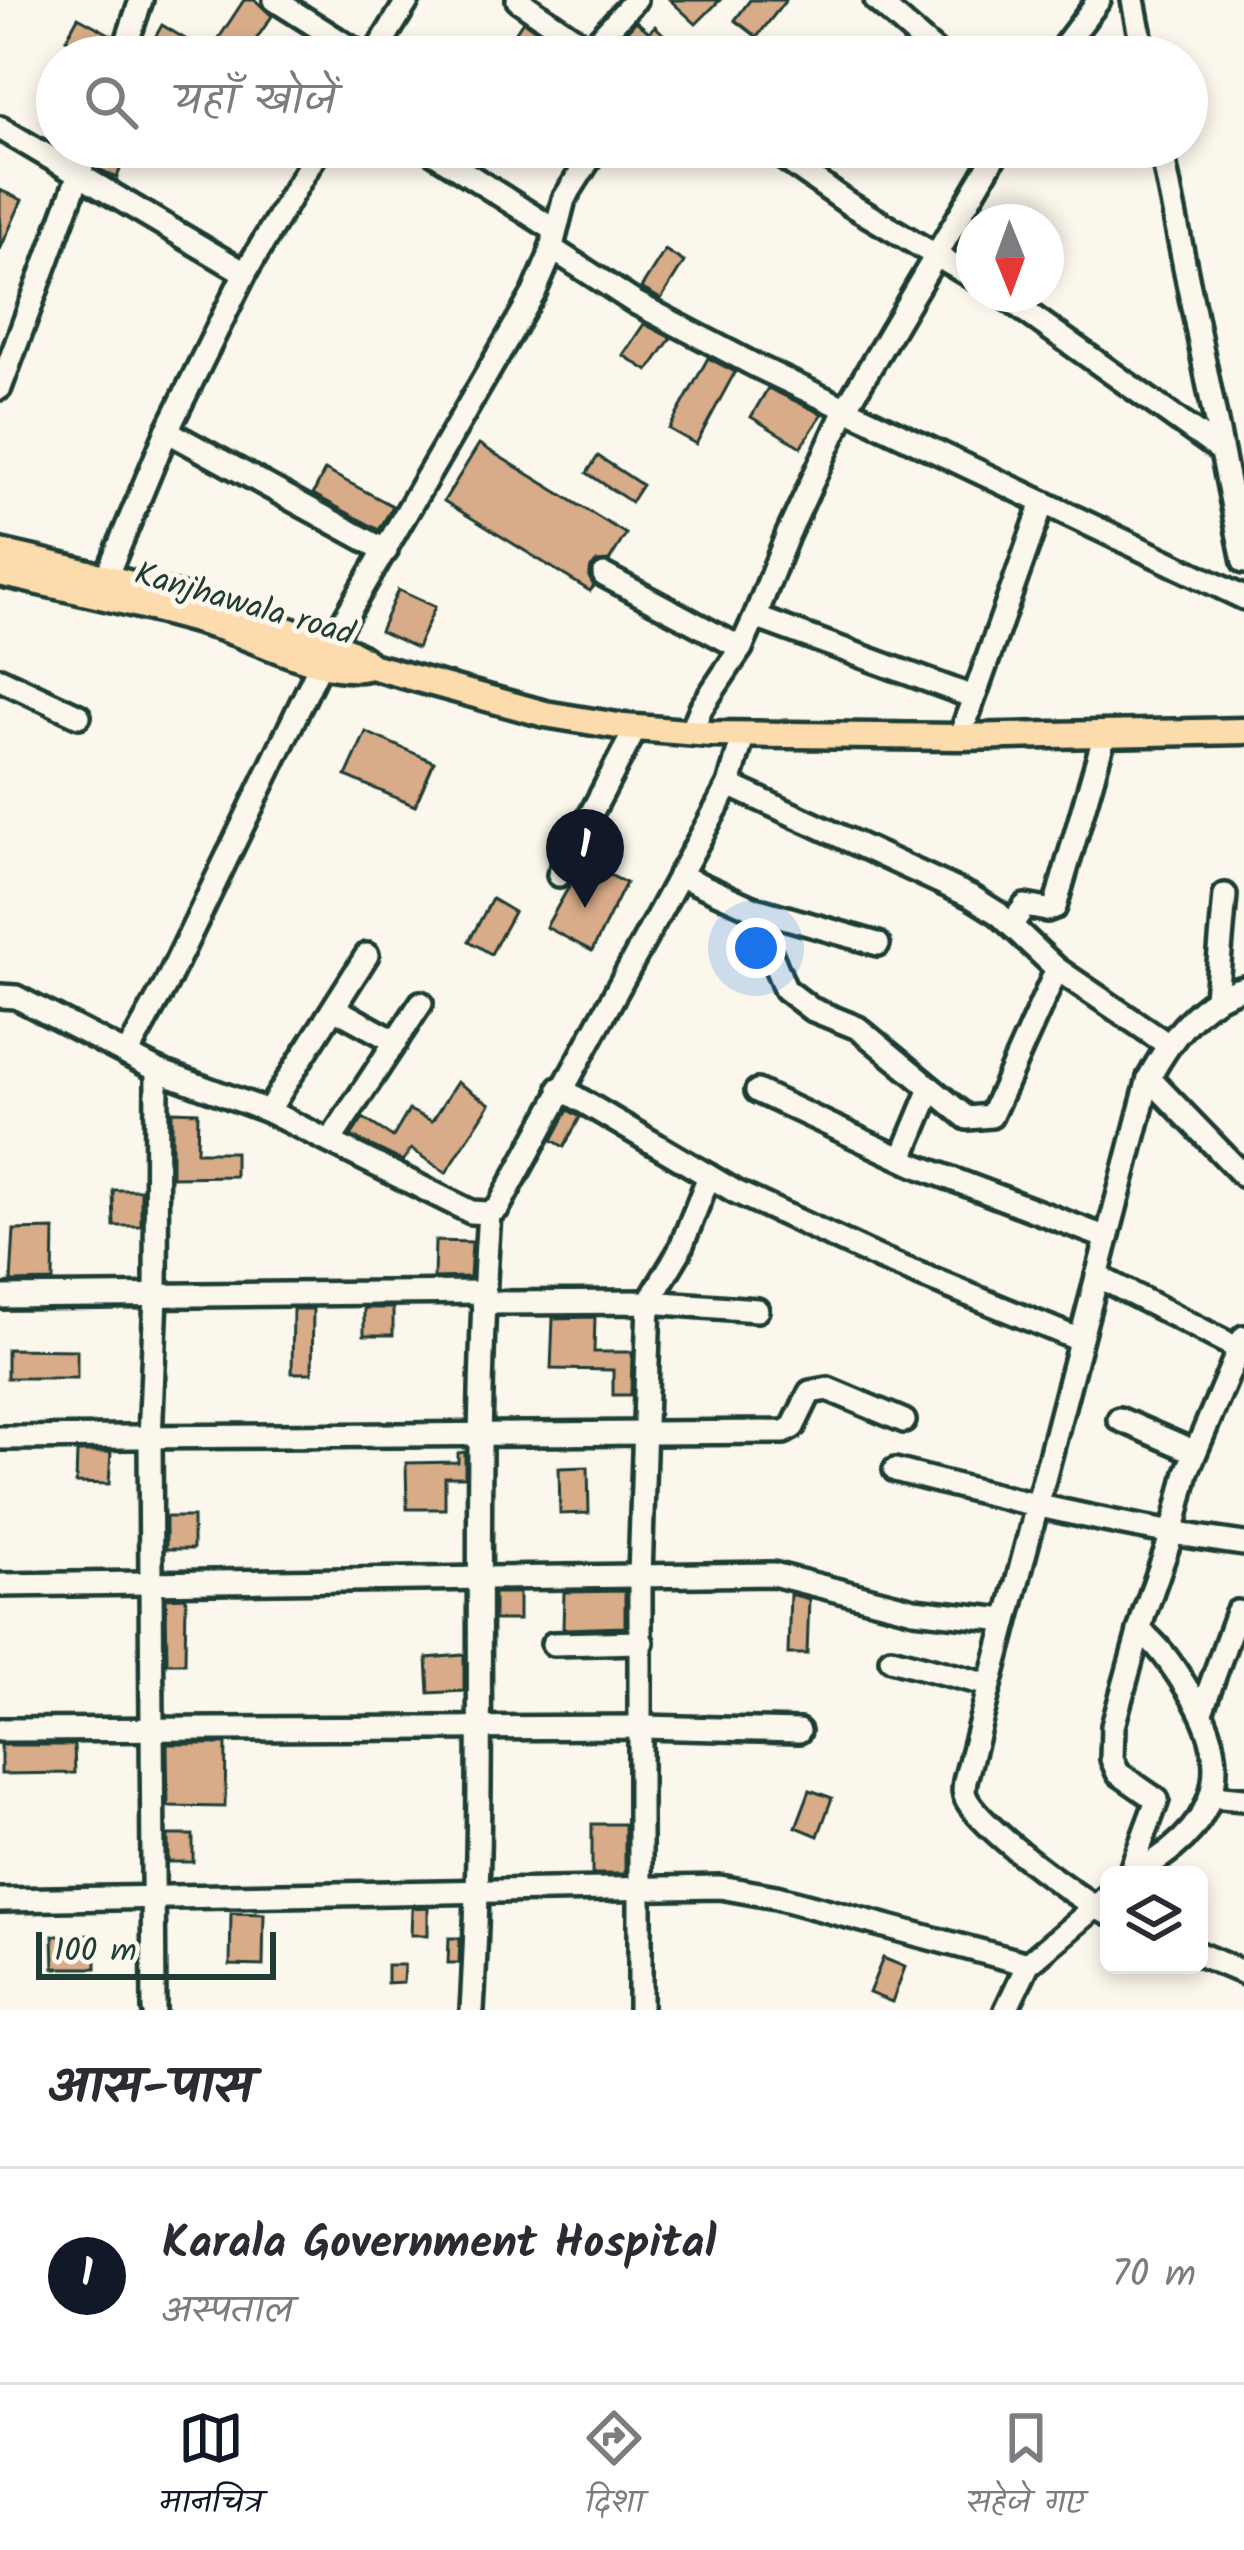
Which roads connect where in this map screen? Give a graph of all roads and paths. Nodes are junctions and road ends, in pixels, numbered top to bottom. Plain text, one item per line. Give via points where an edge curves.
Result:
1 (141, 0) edge
2 (275, 0) edge
3 (409, 0) edge
4 (518, 0) edge
5 (635, 0) edge
6 (876, 0) edge
7 (1099, 0) edge
8 (1133, 0) edge
9 (129, 36) edge
10 (334, 36) edge
11 (384, 36) edge
12 (570, 36) edge
13 (608, 36) edge
14 (916, 36) edge
15 (1072, 36) edge
16 (1140, 36) edge
17 (0, 128) edge
18 (36, 150) edge
19 (66, 168) edge
20 (81, 168) edge
21 (307, 168) edge
22 (454, 168) edge
23 (584, 168) edge
24 (798, 168) edge
25 (988, 168) edge
26 (1165, 168) edge
27 (78, 175) junction
28 (552, 239) junction
29 (937, 257) junction
30 (956, 268) edge
31 (244, 273) junction
32 (1026, 312) edge
33 (0, 388) edge
34 (846, 408) junction
35 (167, 431) junction
36 (1220, 451) junction
37 (1042, 505) junction
38 (386, 550) junction
39 (0, 552) edge
40 (1244, 562) edge
41 (0, 573) edge
42 (604, 575) dead end
43 (103, 586) junction
44 (1244, 598) edge
45 (755, 617) junction
46 (741, 648) junction
47 (326, 653) junction
48 (0, 679) edge
49 (973, 697) junction
50 (79, 716) dead end
51 (636, 728) junction
52 (1244, 731) edge
53 (692, 732) junction
54 (1105, 734) junction
55 (743, 736) junction
56 (960, 737) junction
57 (729, 785) junction
58 (679, 874) junction
59 (559, 875) dead end
60 (1225, 895) dead end
61 (752, 908) junction
62 (1011, 926) junction
63 (878, 944) dead end
64 (367, 955) dead end
65 (1057, 969) junction
66 (0, 996) edge
67 (1235, 996) edge
68 (422, 1004) dead end
69 (334, 1008) junction
70 (396, 1042) junction
71 (1167, 1044) junction
72 (127, 1054) junction
73 (158, 1070) junction
74 (1149, 1078) junction
75 (560, 1088) junction
76 (757, 1091) dead end
77 (930, 1091) junction
78 (268, 1112) junction
79 (330, 1141) junction
80 (902, 1158) junction
81 (709, 1176) junction
82 (1244, 1176) edge
83 (489, 1213) junction
84 (1107, 1238) junction
85 (1097, 1276) junction
86 (156, 1296) junction
87 (483, 1297) junction
88 (0, 1298) edge
89 (649, 1302) junction
90 (757, 1310) dead end
91 (1080, 1340) junction
92 (1240, 1351) edge
93 (1119, 1419) dead end
94 (904, 1421) dead end
95 (645, 1435) junction
96 (481, 1436) junction
97 (0, 1438) edge
98 (150, 1439) junction
99 (1196, 1452) junction
100 (895, 1470) dead end
101 (1036, 1507) junction
102 (1172, 1534) junction
103 (1244, 1544) edge
104 (640, 1576) junction
105 (476, 1578) junction
106 (150, 1583) junction
107 (0, 1586) edge
108 (1237, 1612) dead end
109 (1006, 1620) junction
110 (1139, 1630) junction
111 (642, 1642) junction
112 (553, 1644) dead end
113 (891, 1659) dead end
114 (989, 1685) junction
115 (1202, 1710) junction
116 (643, 1726) junction
117 (480, 1727) junction
118 (151, 1729) junction
119 (0, 1730) edge
120 (799, 1731) dead end
121 (1210, 1796) junction
122 (1244, 1799) edge
123 (1133, 1866) edge
124 (1145, 1866) edge
125 (641, 1887) junction
126 (479, 1894) junction
127 (153, 1899) junction
128 (0, 1900) edge
129 (1100, 1904) edge
130 (1100, 1909) edge
131 (1208, 1958) edge
132 (1028, 1964) junction
133 (1244, 1973) edge
134 (154, 2010) edge
135 (472, 2010) edge
136 (640, 2010) edge
137 (1006, 2010) edge

1 - 9 street
2 - 10 street
3 - 11 street
4 - 12 street
5 - 13 street
6 - 14 street
7 - 15 street
8 - 16 street
17 - 18 street
19 - 27 street
20 - 27 street
21 - 31 street
22 - 28 street
23 - 28 street
24 - 29 street
25 - 29 street
26 - 36 street
27 - 31 street
27 - 33 street
28 - 34 street via 634,302
28 - 38 street via 534,293
29 - 30 street
29 - 34 street
31 - 35 street
32 - 36 street
34 - 37 street
34 - 45 street
35 - 38 street
35 - 43 street
36 - 40 street
37 - 44 street
37 - 49 street
38 - 47 street
39 - 43 main road, Kanjhawala road
41 - 43 main road, Kanjhawala road
42 - 46 street
43 - 47 main road, Kanjhawala road via 226,608
45 - 46 street
45 - 49 street
46 - 53 street
47 - 51 main road, Kanjhawala road via 360,655 371,666 545,714
47 - 72 street
48 - 50 street
49 - 56 street
51 - 53 main road, Kanjhawala road
51 - 59 street
52 - 54 main road, Kanjhawala road
53 - 55 main road, Kanjhawala road
54 - 56 main road, Kanjhawala road
54 - 62 street via 1055,907 1024,906
55 - 56 main road, Kanjhawala road
55 - 57 street
57 - 58 street
57 - 62 street via 972,897
58 - 61 street
58 - 75 street
60 - 67 street
61 - 63 street
61 - 77 street via 784,989 811,1010 859,1028
62 - 65 street
64 - 69 street
65 - 71 street
65 - 77 street via 991,1116 967,1118
66 - 72 street
67 - 71 street
68 - 70 street
69 - 70 street
69 - 78 street
70 - 79 street
71 - 74 street
72 - 73 street
73 - 78 street
73 - 86 street
74 - 82 street
74 - 84 street
75 - 81 street
75 - 83 street via 499,1208
76 - 80 street
77 - 80 street
78 - 79 street
79 - 83 street via 471,1212
80 - 84 street
81 - 89 street
81 - 91 street via 879,1258
83 - 87 street
84 - 85 street
85 - 91 street
85 - 92 street
86 - 87 street
86 - 88 street
86 - 98 street
87 - 89 street
87 - 96 street
89 - 90 street
89 - 95 street
91 - 101 street
92 - 99 street
93 - 99 street
94 - 95 street via 829,1389 810,1392 784,1432
95 - 96 street
95 - 104 street
96 - 98 street
96 - 105 street
97 - 98 street
98 - 106 street
99 - 102 street
100 - 101 street
101 - 102 street
101 - 109 street
102 - 103 street
102 - 110 street
104 - 105 street
104 - 109 street via 773,1574 914,1610
104 - 111 street
105 - 106 street
105 - 117 street
106 - 107 street
106 - 118 street
108 - 115 street
109 - 114 street
110 - 115 street
110 - 123 street via 1112,1759 1157,1800
111 - 112 street
111 - 116 street
113 - 114 street
114 - 129 street via 966,1799 1025,1858
115 - 121 street via 1215,1745
116 - 117 street
116 - 120 street
116 - 125 street
117 - 118 street
117 - 126 street
118 - 119 street
118 - 127 street
121 - 122 street
121 - 124 street via 1181,1844
125 - 126 street
125 - 132 street via 776,1897
125 - 136 street
126 - 127 street
126 - 135 street
127 - 128 street
127 - 134 street
130 - 132 street
131 - 133 street
132 - 137 street

